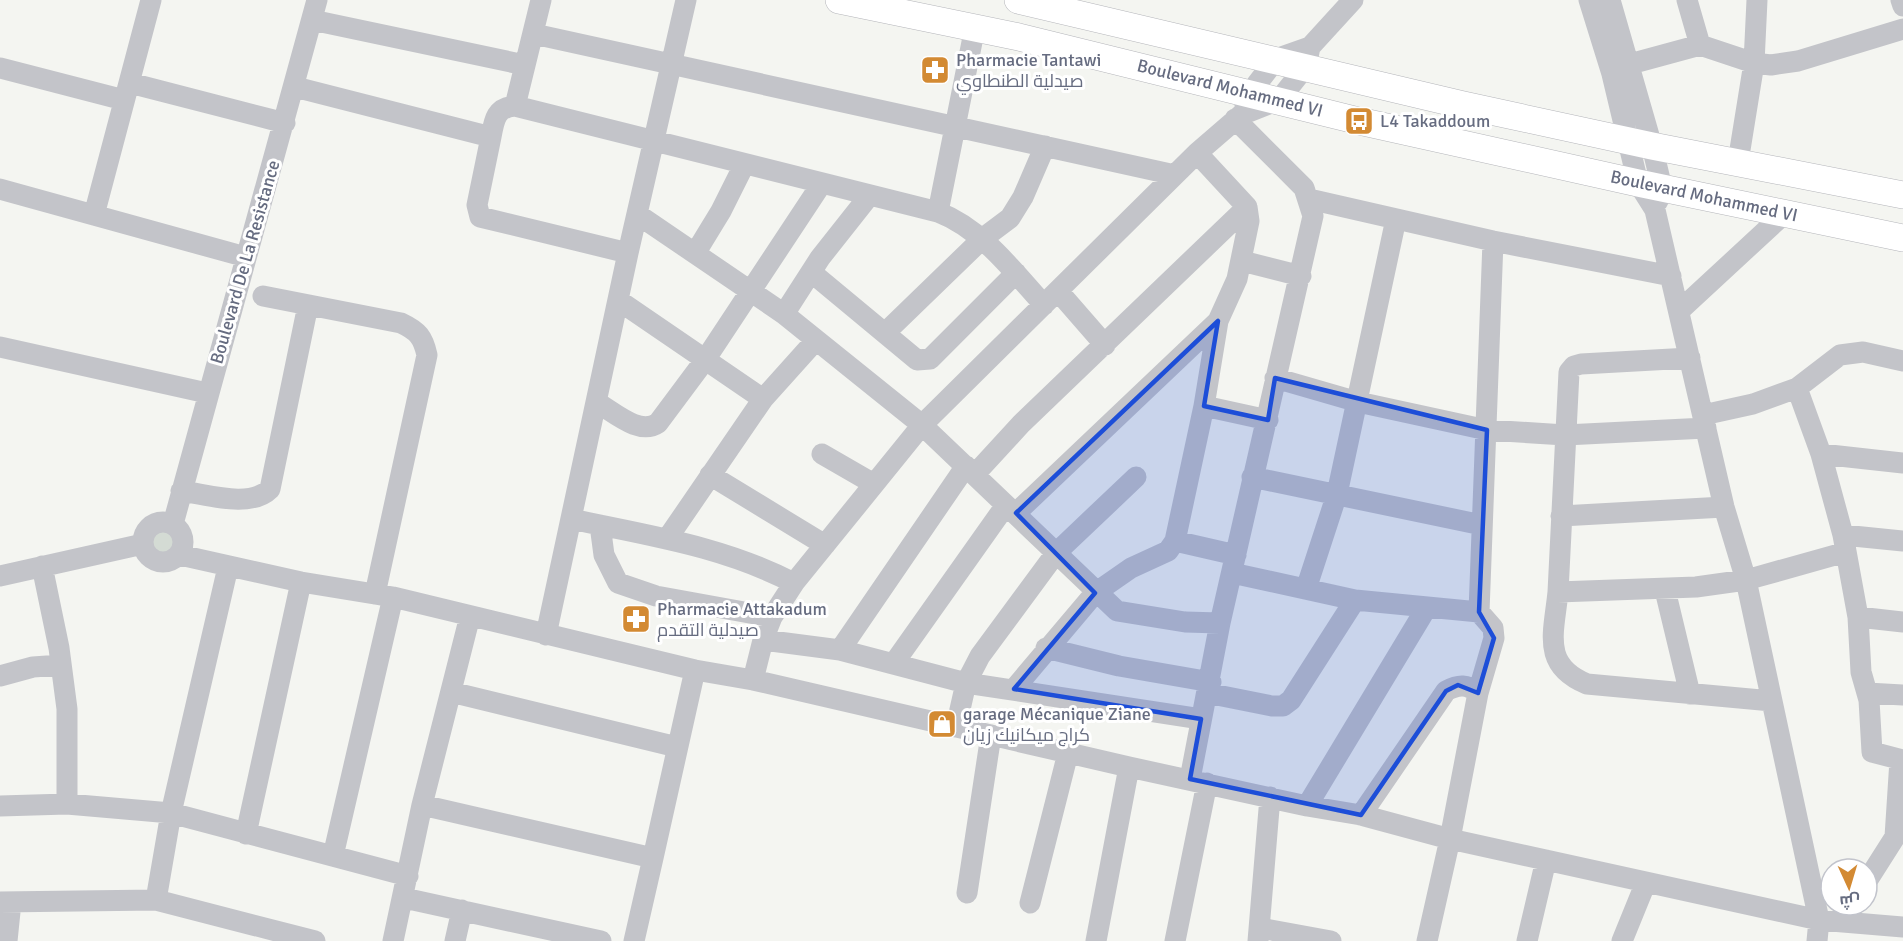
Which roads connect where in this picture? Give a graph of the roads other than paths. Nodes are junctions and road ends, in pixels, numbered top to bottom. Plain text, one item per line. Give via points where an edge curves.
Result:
1 (151, 0) edge
2 (541, 0) edge
3 (686, 0) edge
4 (839, 0) edge
5 (1018, 0) edge
6 (1353, 0) edge
7 (1589, 0) edge
8 (1610, 0) edge
9 (1687, 0) edge
10 (1757, 0) edge
11 (1901, 0) edge
12 (311, 6) edge
13 (1903, 6) edge
14 (1085, 7) edge
15 (975, 27) junction
16 (1903, 28) edge
17 (534, 34) junction
18 (1700, 45) junction
19 (1308, 56) junction
20 (1276, 59) junction
21 (1754, 63) junction
22 (673, 64) junction
23 (1630, 64) junction
24 (525, 65) junction
25 (0, 68) edge
26 (295, 87) junction
27 (127, 92) junction
28 (1279, 100) junction
29 (515, 106) junction
30 (1242, 109) junction
31 (285, 123) junction
32 (957, 126) junction
33 (491, 136) junction
34 (654, 142) junction
35 (1640, 144) junction
36 (1046, 146) junction
37 (1197, 153) junction
38 (1738, 162) junction
39 (744, 165) junction
40 (1175, 175) junction
41 (822, 183) junction
42 (0, 189) edge
43 (1652, 194) junction
44 (1903, 195) edge
45 (869, 196) junction
46 (1309, 199) junction
47 (1247, 207) junction
48 (938, 212) junction
49 (1785, 213) junction
50 (637, 214) junction
51 (94, 215) junction
52 (1396, 219) junction
53 (1903, 238) edge
54 (982, 239) junction
55 (1493, 241) junction
56 (696, 252) junction
57 (628, 253) junction
58 (246, 257) junction
59 (1242, 261) junction
60 (811, 272) junction
61 (1016, 273) junction
62 (1301, 276) junction
63 (1671, 276) junction
64 (750, 290) junction
65 (263, 296) dead end
66 (1051, 298) junction
67 (618, 300) junction
68 (308, 305) junction
69 (1678, 311) junction
70 (784, 314) junction
71 (1218, 321) junction
72 (886, 332) junction
73 (816, 340) junction
74 (1105, 345) junction
75 (0, 347) edge
76 (1690, 358) junction
77 (705, 360) junction
78 (1903, 361) edge
79 (1275, 378) junction
80 (1797, 388) junction
81 (207, 393) junction
82 (763, 399) junction
83 (596, 402) junction
84 (1358, 402) junction
85 (1204, 406) junction
86 (1268, 420) junction
87 (1704, 422) junction
88 (922, 425) junction
89 (1487, 430) junction
90 (1565, 435) junction
91 (822, 454) dead end
92 (1821, 454) junction
93 (1903, 463) edge
94 (971, 470) junction
95 (710, 475) junction
96 (1136, 477) dead end
97 (1252, 477) junction
98 (874, 484) junction
99 (181, 491) junction
100 (1337, 494) junction
101 (1724, 507) junction
102 (1011, 509) junction
103 (1561, 516) junction
104 (571, 519) junction
105 (173, 524) junction
106 (600, 525) junction
107 (1482, 525) junction
108 (667, 539) junction
109 (1175, 541) junction
110 (1903, 541) edge
111 (1844, 543) junction
112 (143, 544) junction
113 (825, 545) junction
114 (1056, 553) junction
115 (180, 555) junction
116 (1234, 564) junction
117 (42, 566) junction
118 (228, 567) junction
119 (1, 571) edge
120 (1746, 580) junction
121 (301, 582) junction
122 (794, 583) junction
123 (1306, 589) junction
124 (1665, 590) junction
125 (1558, 592) junction
126 (1095, 593) junction
127 (384, 595) junction
128 (1355, 600) junction
129 (1427, 607) junction
130 (1479, 612) junction
131 (470, 615) junction
132 (772, 617) junction
133 (1858, 617) junction
134 (1903, 622) edge
135 (1220, 623) junction
136 (546, 635) junction
137 (763, 640) junction
138 (1046, 648) junction
139 (840, 650) junction
140 (894, 663) junction
141 (61, 665) junction
142 (695, 670) junction
143 (0, 676) edge
144 (753, 680) junction
145 (966, 683) junction
146 (1209, 687) junction
147 (1014, 689) junction
148 (451, 692) junction
149 (1478, 693) junction
150 (1867, 693) junction
151 (1690, 694) junction
152 (1903, 695) edge
153 (1772, 701) junction
154 (1201, 719) junction
155 (956, 727) junction
156 (991, 735) junction
157 (677, 747) junction
158 (1068, 753) junction
159 (1902, 760) edge
160 (1129, 767) junction
161 (1198, 781) junction
162 (1270, 798) junction
163 (67, 804) junction
164 (422, 805) junction
165 (0, 806) edge
166 (1307, 806) junction
167 (171, 813) junction
168 (1361, 815) junction
169 (246, 834) junction
170 (1450, 839) junction
171 (1899, 839) edge
172 (333, 856) junction
173 (653, 858) junction
174 (1546, 860) junction
175 (1879, 865) edge
176 (408, 876) junction
177 (1646, 882) junction
178 (967, 893) dead end
179 (404, 898) junction
180 (156, 900) junction
181 (6, 902) edge
182 (1030, 903) dead end
183 (462, 910) junction
184 (1850, 917) edge
185 (1868, 917) edge
186 (1903, 927) edge
187 (1818, 931) edge
188 (539, 934) edge
189 (1259, 934) edge
190 (7, 941) edge
191 (315, 941) edge
192 (393, 941) edge
193 (455, 941) edge
194 (601, 941) edge
195 (634, 941) edge
196 (1096, 941) edge
197 (1175, 941) edge
198 (1331, 941) edge
199 (1426, 941) edge
200 (1527, 941) edge
201 (1622, 941) edge

1 - 27 street
2 - 17 street
3 - 22 street
4 - 15 main road, Boulevard Mohammed VI
5 - 14 main road, Boulevard Mohammed VI
6 - 19 street
7 - 35 street
8 - 23 street
9 - 18 street
10 - 21 street
11 - 13 street
12 - 24 street
12 - 26 street, Boulevard De La Resistance
14 - 20 main road, Boulevard Mohammed VI
15 - 30 main road, Boulevard Mohammed VI
15 - 32 street
16 - 21 street via 1798,61
17 - 22 street
17 - 24 street
18 - 21 street
18 - 23 street
19 - 20 main road, Boulevard Mohammed VI
19 - 28 street
19 - 35 main road, Boulevard Mohammed VI
20 - 30 street
21 - 38 street
22 - 32 street via 860,108
22 - 34 street
23 - 35 street
24 - 29 street
25 - 27 street
26 - 31 street, Boulevard De La Resistance
26 - 33 street
27 - 31 street
27 - 51 street
28 - 30 main road, Boulevard Mohammed VI
28 - 43 main road, Boulevard Mohammed VI
29 - 33 street via 507,106 496,114
29 - 34 street
30 - 37 street
30 - 46 street
31 - 58 street, Boulevard De La Resistance
32 - 36 street
32 - 48 street
33 - 57 street via 477,206 480,217
34 - 39 street
34 - 50 street
35 - 38 main road, Boulevard Mohammed VI
35 - 43 street
36 - 40 street
36 - 54 street via 1010,218
37 - 40 street
37 - 47 street
38 - 44 main road, Boulevard Mohammed VI
39 - 41 street
39 - 56 street
40 - 66 street
41 - 45 street
41 - 64 street
42 - 51 street
43 - 49 main road, Boulevard Mohammed VI
43 - 63 street
45 - 48 street
45 - 60 street
46 - 52 street
46 - 62 street via 1313,216
47 - 59 street via 1248,230
47 - 74 street
48 - 54 street
49 - 53 main road, Boulevard Mohammed VI
49 - 69 street
50 - 56 street
50 - 57 street
51 - 58 street
52 - 55 street
52 - 84 street
54 - 61 street
54 - 72 street
55 - 63 street
55 - 89 street
56 - 64 street
57 - 67 street
58 - 81 street, Boulevard De La Resistance
59 - 62 street
59 - 71 street
60 - 70 street
60 - 72 street
61 - 66 street
61 - 72 street via 928,360 917,360
62 - 79 street
63 - 69 street
64 - 70 street
64 - 77 street
65 - 68 street
66 - 74 street
66 - 88 street
67 - 77 street
67 - 83 street
68 - 99 street via 270,489 258,498 246,499
68 - 127 street via 401,323 417,331 424,340 427,355
69 - 76 street
70 - 73 street
71 - 85 street
71 - 102 street
73 - 82 street
73 - 88 street
74 - 94 street
75 - 81 street
76 - 87 street
76 - 90 street via 1574,366 1568,378
77 - 82 street
77 - 83 street via 651,428 640,427
78 - 80 street via 1851,352 1830,361
79 - 84 street
79 - 86 street
80 - 87 street
80 - 92 street
81 - 99 street, Boulevard De La Resistance
82 - 95 street
83 - 104 street
84 - 89 street
84 - 100 street
85 - 86 street
85 - 109 street
86 - 97 street
87 - 90 street
87 - 101 street
88 - 94 street
88 - 98 street
89 - 90 street
89 - 107 street
90 - 103 street
91 - 98 street
92 - 93 street
92 - 111 street
94 - 102 street
94 - 139 street
95 - 108 street
95 - 113 street
96 - 114 street
97 - 100 street
97 - 116 street
98 - 113 street
99 - 105 street, Boulevard De La Resistance
100 - 107 street
100 - 123 street
101 - 103 street
101 - 120 street
102 - 114 street
102 - 140 street
103 - 125 street
104 - 106 street
104 - 136 street
105 - 112 street via 152,525
105 - 115 street via 184,538
106 - 108 street
106 - 132 street via 604,555 618,583 656,596
107 - 130 street
108 - 122 street via 714,549
109 - 116 street
109 - 126 street via 1168,551 1131,568
110 - 111 street
111 - 120 street
111 - 133 street
112 - 115 street via 149,556 161,562
112 - 117 street
113 - 122 street
114 - 126 street
114 - 145 street via 980,656
115 - 118 street
116 - 123 street
116 - 135 street
117 - 119 street
117 - 141 street
118 - 121 street
118 - 167 street
120 - 124 street
120 - 153 street
121 - 127 street
121 - 169 street
122 - 132 street
123 - 128 street
124 - 125 street
124 - 151 street
125 - 151 street via 1553,644 1555,659 1563,671 1587,684
126 - 135 street via 1117,611 1137,616
126 - 138 street
127 - 131 street
127 - 172 street
128 - 129 street
128 - 146 street via 1291,700 1283,706
129 - 130 street
129 - 166 street
130 - 149 street via 1493,628 1494,638
131 - 136 street
131 - 148 street
132 - 137 street
133 - 134 street
133 - 150 street via 1861,672
135 - 146 street
136 - 142 street
137 - 139 street
137 - 144 street
138 - 146 street
138 - 147 street
139 - 140 street
140 - 145 street
141 - 143 street via 33,667
141 - 163 street via 67,709
142 - 144 street
142 - 157 street
144 - 155 street
145 - 147 street
145 - 155 street
146 - 154 street
147 - 154 street
148 - 157 street
148 - 164 street
149 - 168 street via 1470,686 1458,685 1446,691
149 - 170 street
150 - 152 street
150 - 159 street via 1872,752
151 - 153 street
153 - 187 street
154 - 161 street
155 - 156 street
156 - 158 street
156 - 178 street
157 - 173 street
158 - 160 street
158 - 182 street
159 - 171 street
160 - 161 street
160 - 196 street
161 - 162 street
161 - 197 street
162 - 166 street
162 - 189 street
163 - 165 street
163 - 167 street
164 - 173 street
164 - 176 street
166 - 168 street
167 - 169 street
167 - 180 street
168 - 170 street
169 - 172 street
170 - 174 street
170 - 199 street
171 - 175 street
172 - 176 street
173 - 195 street
174 - 177 street
174 - 200 street
176 - 179 street
177 - 187 street
177 - 201 street
179 - 183 street
179 - 192 street
180 - 181 street
180 - 191 street
181 - 190 street
183 - 188 street
183 - 193 street
184 - 187 street
185 - 186 street
188 - 194 street
189 - 198 street

